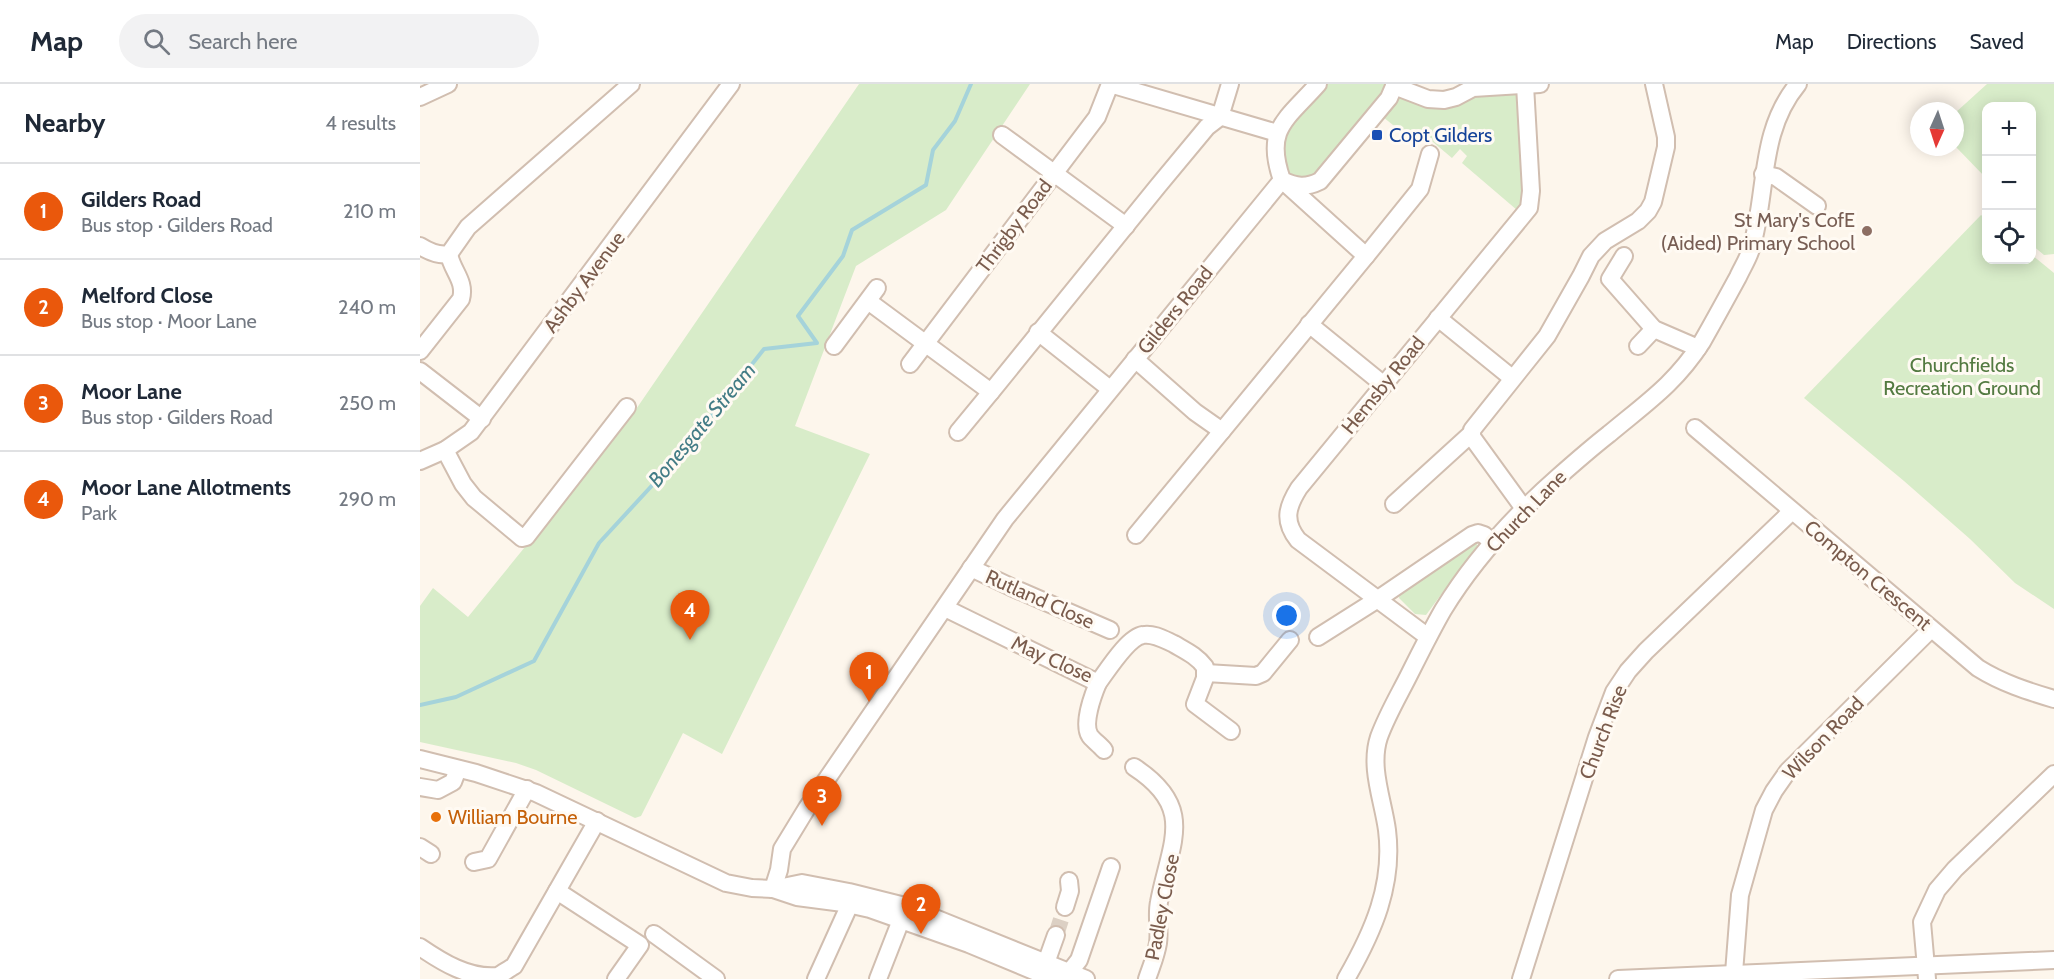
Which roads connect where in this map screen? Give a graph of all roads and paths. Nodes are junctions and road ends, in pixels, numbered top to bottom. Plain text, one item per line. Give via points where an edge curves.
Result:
1 (448, 84) edge
2 (631, 84) edge
3 (732, 84) edge
4 (1110, 84) edge
5 (1230, 84) edge
6 (1318, 84) edge
7 (1540, 84) edge
8 (1654, 84) edge
9 (1798, 84) edge
10 (1395, 85) edge
11 (1525, 85) edge
12 (420, 97) edge
13 (1220, 117) junction
14 (1277, 133) junction
15 (1002, 135) dead end
16 (1430, 154) dead end
17 (1054, 173) junction
18 (1763, 174) junction
19 (1282, 180) junction
20 (1817, 206) dead end
21 (1126, 226) junction
22 (420, 246) edge
23 (449, 254) junction
24 (1366, 256) junction
25 (1624, 256) dead end
26 (1438, 318) junction
27 (1309, 324) junction
28 (1654, 329) junction
29 (1038, 332) junction
30 (925, 343) junction
31 (834, 346) dead end
32 (1638, 346) dead end
33 (1698, 348) junction
34 (420, 351) edge
35 (1135, 359) junction
36 (910, 364) dead end
37 (420, 371) edge
38 (1512, 378) junction
39 (1384, 385) junction
40 (1110, 389) junction
41 (991, 392) junction
42 (627, 407) dead end
43 (482, 418) junction
44 (1695, 428) dead end
45 (1222, 431) junction
46 (958, 432) dead end
47 (1472, 433) junction
48 (445, 450) junction
49 (420, 461) edge
50 (1394, 504) dead end
51 (1525, 510) junction
52 (1792, 511) junction
53 (1136, 535) dead end
54 (1493, 543) junction
55 (971, 568) junction
56 (1378, 599) junction
57 (945, 608) junction
58 (1931, 629) junction
59 (1110, 630) dead end
60 (1317, 637) dead end
61 (1428, 637) junction
62 (1290, 640) dead end
63 (1206, 673) junction
64 (1098, 683) junction
65 (2054, 699) edge
66 (1231, 731) dead end
67 (1104, 750) dead end
68 (420, 759) edge
69 (1134, 767) dead end
70 (458, 769) junction
71 (2054, 774) edge
72 (420, 787) edge
73 (527, 789) junction
74 (597, 821) junction
75 (474, 862) dead end
76 (1111, 867) dead end
77 (1068, 881) dead end
78 (772, 889) junction
79 (557, 891) junction
80 (850, 904) junction
81 (1065, 907) tunnel mouth
82 (901, 920) junction
83 (654, 934) dead end
84 (1056, 934) tunnel mouth
85 (420, 947) edge
86 (2054, 960) edge
87 (1046, 963) junction
88 (1927, 972) edge
89 (1734, 973) junction
90 (1066, 976) edge
91 (1524, 978) edge
92 (616, 979) edge
93 (716, 979) edge
94 (816, 979) edge
95 (878, 979) edge
96 (1053, 979) edge
97 (1086, 979) edge
98 (1147, 979) edge
99 (1346, 979) edge
100 (1618, 979) edge

1 - 12 street
2 - 23 street via 468,227
3 - 43 street, Ashby Avenue
4 - 13 street
4 - 17 street, Thrigby Road via 1097,117
5 - 13 street
6 - 14 street
7 - 11 street
8 - 38 street via 1666,147 1653,202 1638,221 1605,241 1591,256 1547,336
9 - 18 street, Church Lane via 1787,98 1769,143
10 - 11 street via 1428,99 1443,100 1473,88
10 - 19 street via 1389,98 1320,181 1308,187
11 - 26 street, Hemsby Road via 1529,207
13 - 14 street
13 - 21 street via 1207,127
14 - 19 street via 1274,147
15 - 17 street
16 - 24 street via 1420,189
17 - 21 street
17 - 30 street, Thrigby Road
18 - 20 street via 1776,177
18 - 33 street, Church Lane via 1759,219 1750,252
19 - 24 street
19 - 35 street, Gilders Road
21 - 29 street
22 - 23 street
23 - 34 street via 461,282 461,299
24 - 27 street
25 - 28 street via 1610,279
26 - 38 street
26 - 39 street, Hemsby Road
27 - 39 street
27 - 45 street
28 - 32 street
28 - 33 street
29 - 40 street
29 - 41 street
30 - 31 street via 873,295
30 - 36 street, Thrigby Road
30 - 41 street
33 - 51 street, Church Lane via 1680,374 1656,397 1555,480
35 - 40 street, Gilders Road
35 - 45 street
37 - 43 street
38 - 47 street
39 - 56 street, Hemsby Road via 1299,488 1288,510 1292,532 1298,540
40 - 55 street, Gilders Road via 1005,519
41 - 46 street
42 - 48 street via 526,537 474,498
43 - 48 street, Ashby Avenue via 462,440
44 - 52 street, Compton Crescent
45 - 53 street
47 - 50 street
47 - 51 street
48 - 49 street, Ashby Avenue
51 - 54 street, Church Lane
52 - 58 street, Compton Crescent
52 - 91 street, Church Rise via 1646,651 1614,692
54 - 56 street via 1484,535 1472,535
54 - 61 street, Church Lane via 1463,580
55 - 57 street, Gilders Road
55 - 59 street, Rutland Close
56 - 60 street
56 - 61 street, Hemsby Road
57 - 64 street, May Close
57 - 78 street, Gilders Road via 802,816 782,849
58 - 65 street, Compton Crescent via 1993,677
58 - 89 street, Wilson Road via 1788,771 1774,791 1764,810 1740,895
61 - 99 street, Church Lane via 1379,738 1375,756 1387,829 1389,870 1373,927
62 - 63 street via 1263,673 1256,676
63 - 64 street, May Close via 1190,653 1163,638 1143,634 1126,646
63 - 66 street via 1195,704
64 - 67 street via 1087,728
68 - 70 street
69 - 98 street, Padley Close via 1175,798 1175,834 1159,902 1156,951
70 - 72 street via 453,782 438,790
70 - 73 street
71 - 88 street via 1937,890 1922,922
73 - 74 street
73 - 75 street via 488,859
74 - 78 street via 726,883
74 - 79 street
76 - 90 street via 1079,960
77 - 81 street via 1070,891
78 - 80 street via 796,897
78 - 87 street via 802,884 885,900
79 - 85 street via 514,966 498,975 481,979 463,975
79 - 92 street via 640,945
80 - 82 street
80 - 94 street
82 - 95 street
82 - 96 street
83 - 93 street
84 - 87 street
86 - 88 street
87 - 90 street
88 - 89 street
89 - 100 street
90 - 97 street

